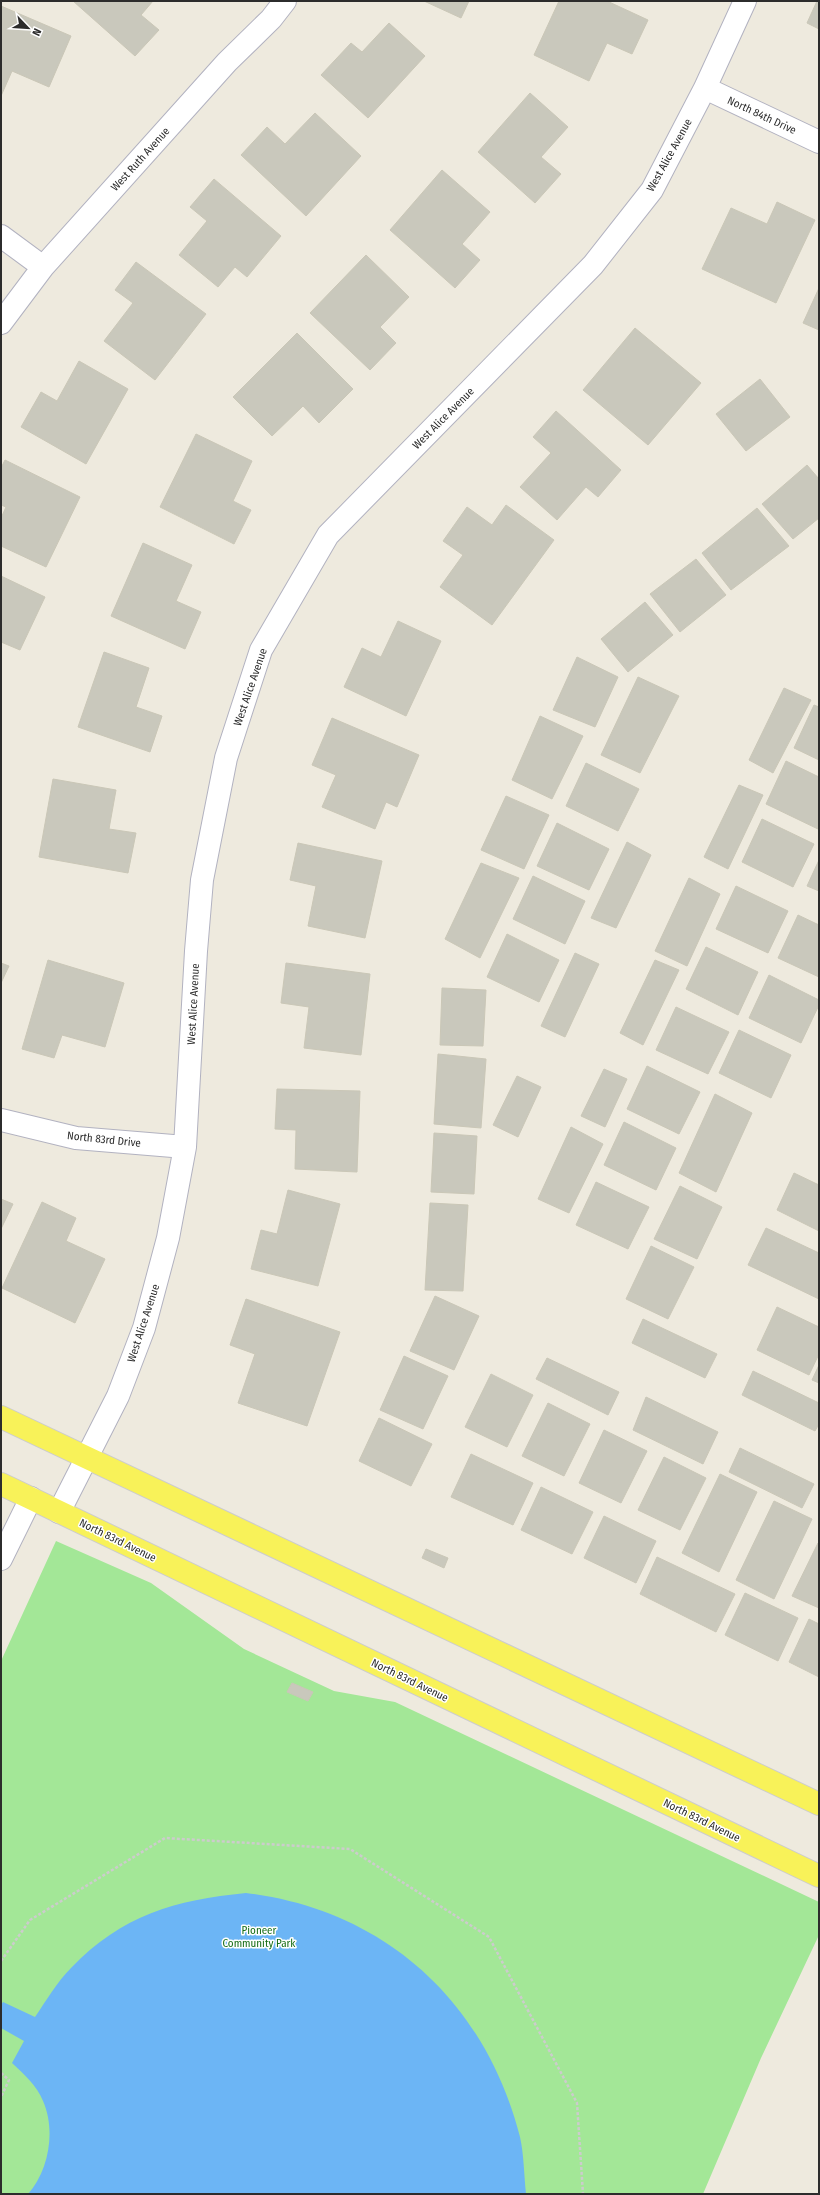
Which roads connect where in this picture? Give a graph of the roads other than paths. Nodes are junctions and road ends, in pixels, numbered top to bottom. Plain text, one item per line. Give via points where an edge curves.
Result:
1 (285, 1) edge
2 (745, 1) edge
3 (705, 88) junction
4 (819, 142) edge
5 (1, 236) edge
6 (43, 266) junction
7 (1, 323) edge
8 (1, 1120) edge
9 (185, 1147) junction
10 (1, 1417) edge
11 (85, 1457) junction
12 (1, 1484) edge
13 (31, 1498) junction
14 (59, 1512) junction
15 (1, 1559) edge
16 (819, 1804) edge
17 (819, 1876) edge

1 - 6 street, West Ruth Avenue
2 - 3 street, West Alice Avenue
3 - 4 street, North 84th Drive
3 - 9 street, West Alice Avenue via 652,190 593,266 328,535 261,650 226,758 202,880
5 - 6 street
6 - 7 street, West Ruth Avenue
8 - 9 street, North 83rd Drive via 76,1138
9 - 11 street, West Alice Avenue via 168,1238 144,1328 118,1396
10 - 11 main road
11 - 14 street, West Alice Avenue
11 - 16 main road
12 - 13 main road, North 83rd Avenue
13 - 14 main road, North 83rd Avenue
13 - 15 street
14 - 17 main road, North 83rd Avenue

